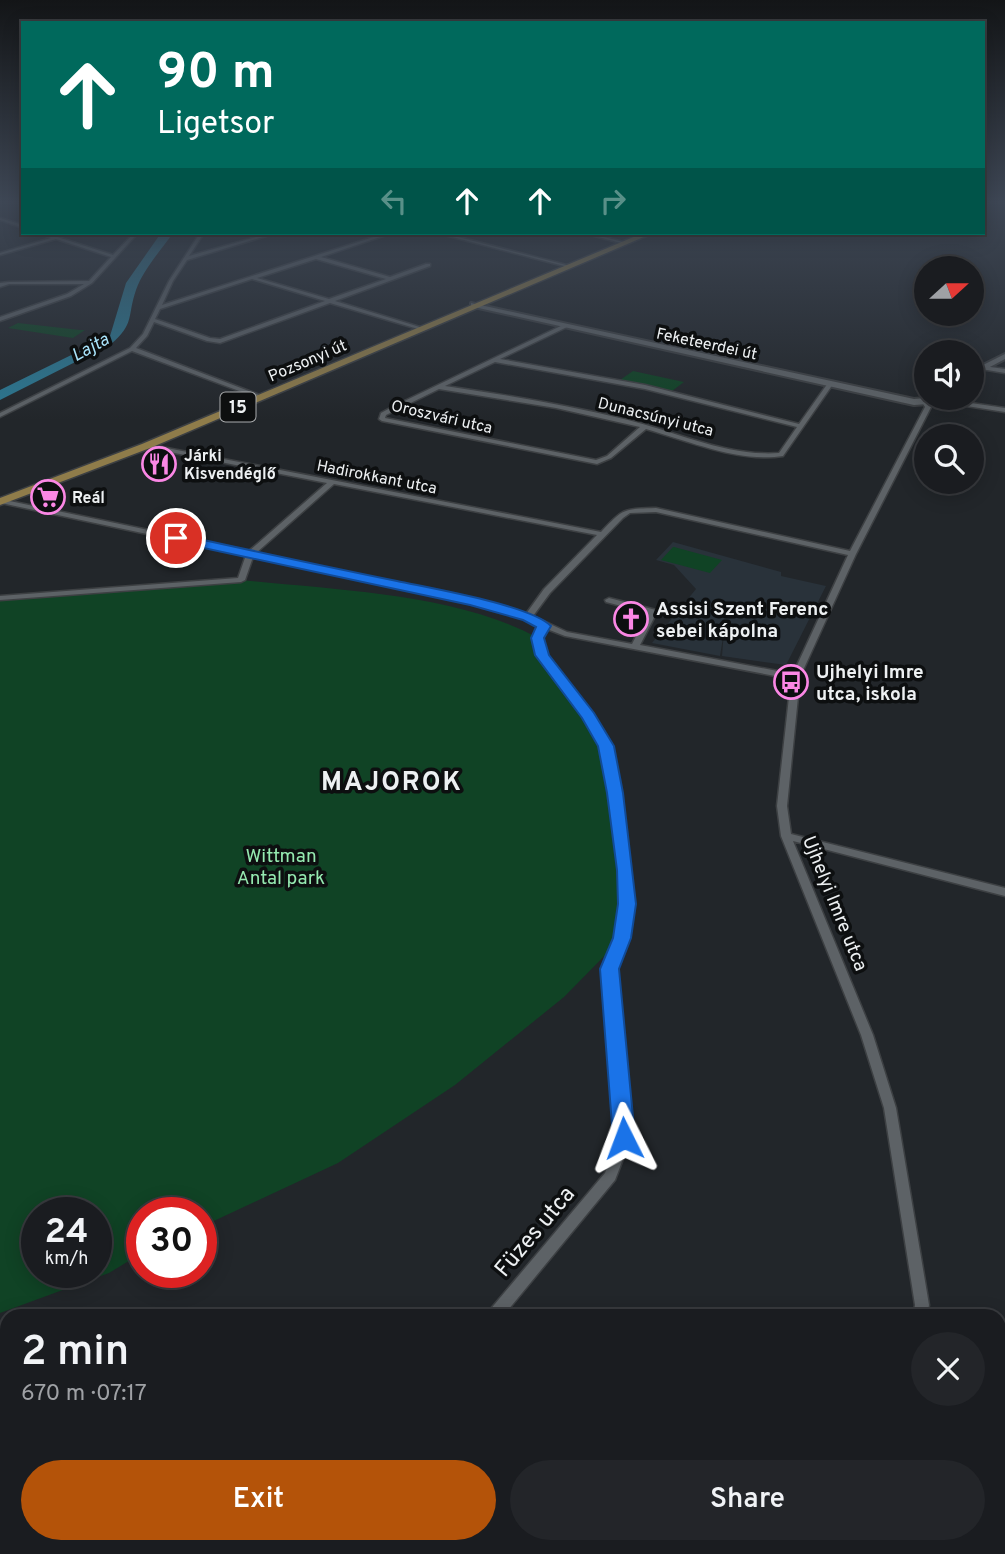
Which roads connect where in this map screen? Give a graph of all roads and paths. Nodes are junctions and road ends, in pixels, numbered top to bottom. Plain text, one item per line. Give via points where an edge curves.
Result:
1 (96, 275) edge
2 (177, 275) edge
3 (263, 275) edge
4 (377, 275) edge
5 (399, 275) edge
6 (547, 275) edge
7 (253, 278) junction
8 (389, 278) junction
9 (0, 279) edge
10 (90, 282) junction
11 (9, 283) junction
12 (0, 285) edge
13 (327, 300) junction
14 (474, 305) junction
15 (159, 309) junction
16 (152, 320) junction
17 (0, 322) edge
18 (565, 326) junction
19 (421, 328) junction
20 (132, 349) junction
21 (1005, 356) edge
22 (496, 360) junction
23 (984, 367) edge
24 (984, 368) edge
25 (1005, 372) edge
26 (830, 384) junction
27 (439, 387) junction
28 (260, 397) junction
29 (914, 397) edge
30 (984, 407) edge
31 (926, 410) edge
32 (1005, 410) edge
33 (0, 415) edge
34 (645, 426) junction
35 (799, 426) junction
36 (146, 446) junction
37 (332, 482) junction
38 (1, 502) edge
39 (602, 534) junction
40 (250, 554) junction
41 (852, 554) junction
42 (0, 597) edge
43 (609, 600) dead end
44 (528, 617) junction
45 (544, 626) junction
46 (635, 647) junction
47 (796, 677) junction
48 (786, 836) junction
49 (1005, 892) edge
50 (500, 1309) edge
51 (920, 1309) edge

1 - 10 street
2 - 15 street
3 - 7 street
4 - 8 street
5 - 8 street
6 - 14 main road, Pozsonyi út / 15
7 - 13 street
7 - 15 street
8 - 13 street
9 - 11 street
10 - 11 street
10 - 17 street
11 - 12 street
13 - 16 street via 220,341
13 - 19 street
14 - 18 main road, Feketeerdei út
14 - 19 main road, Pozsonyi út / 15
15 - 16 street
16 - 20 street
18 - 22 street, Oroszvári utca
18 - 26 main road, Feketeerdei út
19 - 28 main road, Pozsonyi út / 15
20 - 28 street
20 - 33 street
21 - 23 main road
22 - 27 street, Oroszvári utca
22 - 35 street via 645,387
24 - 25 street
26 - 29 main road, Feketeerdei út
26 - 35 street, Dunacsúnyi utca
27 - 34 street, Dunacsúnyi utca
27 - 34 street, Oroszvári utca via 383,414 382,419 597,462
28 - 36 main road, Pozsonyi út / 15
30 - 32 street
31 - 41 street, Ujhelyi Imre utca
34 - 35 street, Dunacsúnyi utca via 750,456 771,457 781,455
36 - 37 street, Hadirokkant utca
36 - 38 main road, Pozsonyi út / 15
37 - 39 street, Hadirokkant utca
37 - 40 street
38 - 40 street
39 - 41 street via 629,511 656,510
39 - 44 street
40 - 42 street via 241,580
40 - 44 street
41 - 47 street, Ujhelyi Imre utca
43 - 46 street via 653,612
44 - 45 street
45 - 46 street
45 - 50 street, Füzes utca via 538,638 542,655 606,746 623,848 627,904 622,938 610,969 624,1138 610,1176
46 - 47 street
47 - 48 street, Ujhelyi Imre utca via 782,806
48 - 49 street
48 - 51 street, Ujhelyi Imre utca via 867,1035 890,1108

